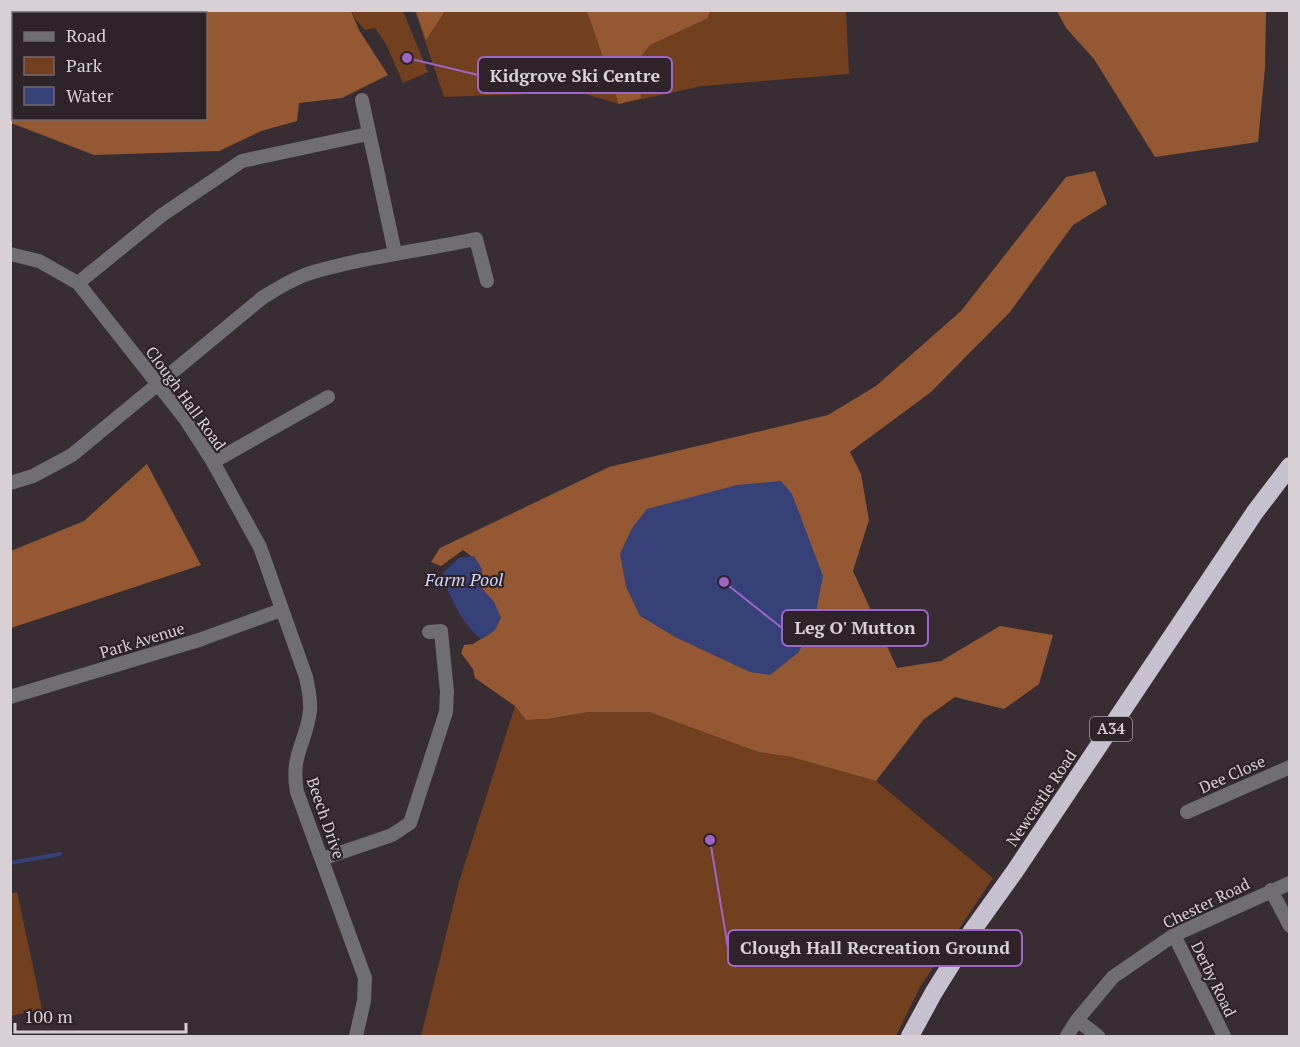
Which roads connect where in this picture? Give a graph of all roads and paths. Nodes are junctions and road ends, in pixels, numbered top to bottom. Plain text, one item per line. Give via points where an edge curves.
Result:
1 (362, 100) dead end
2 (368, 134) junction
3 (395, 253) junction
4 (10, 254) edge
5 (487, 281) dead end
6 (78, 283) junction
7 (159, 383) junction
8 (328, 397) dead end
9 (213, 462) junction
10 (1290, 466) edge
11 (10, 483) edge
12 (281, 610) junction
13 (429, 632) dead end
14 (10, 697) edge
15 (1290, 767) edge
16 (1187, 812) dead end
17 (322, 859) junction
18 (1290, 883) edge
19 (1271, 890) junction
20 (1290, 926) edge
21 (1174, 935) junction
22 (1077, 1020) junction
23 (356, 1036) edge
24 (910, 1036) edge
25 (1067, 1036) edge
26 (1098, 1036) edge
27 (1224, 1036) edge

1 - 2 street
2 - 3 street
2 - 6 street via 242,161 162,215
3 - 5 street via 476,239
3 - 7 street via 306,275 283,285
4 - 6 street, Clough Hall Road via 39,261
6 - 7 street, Clough Hall Road
7 - 9 street, Clough Hall Road
7 - 11 street via 72,455 33,476
8 - 9 street
9 - 12 street, Clough Hall Road via 260,547
10 - 24 highway, Newcastle Road / A34 via 972,931
12 - 14 street, Park Avenue via 199,640
12 - 17 street, Beech Drive via 310,697 294,776
13 - 17 street via 441,631 446,712 410,823 392,835
15 - 16 street, Dee Close
17 - 23 street, Beech Drive via 365,978
18 - 19 street, Chester Road
19 - 20 street
19 - 21 street, Chester Road
21 - 22 street, Chester Road via 1113,977
21 - 27 street, Derby Road
22 - 25 street, Chester Road
22 - 26 street

